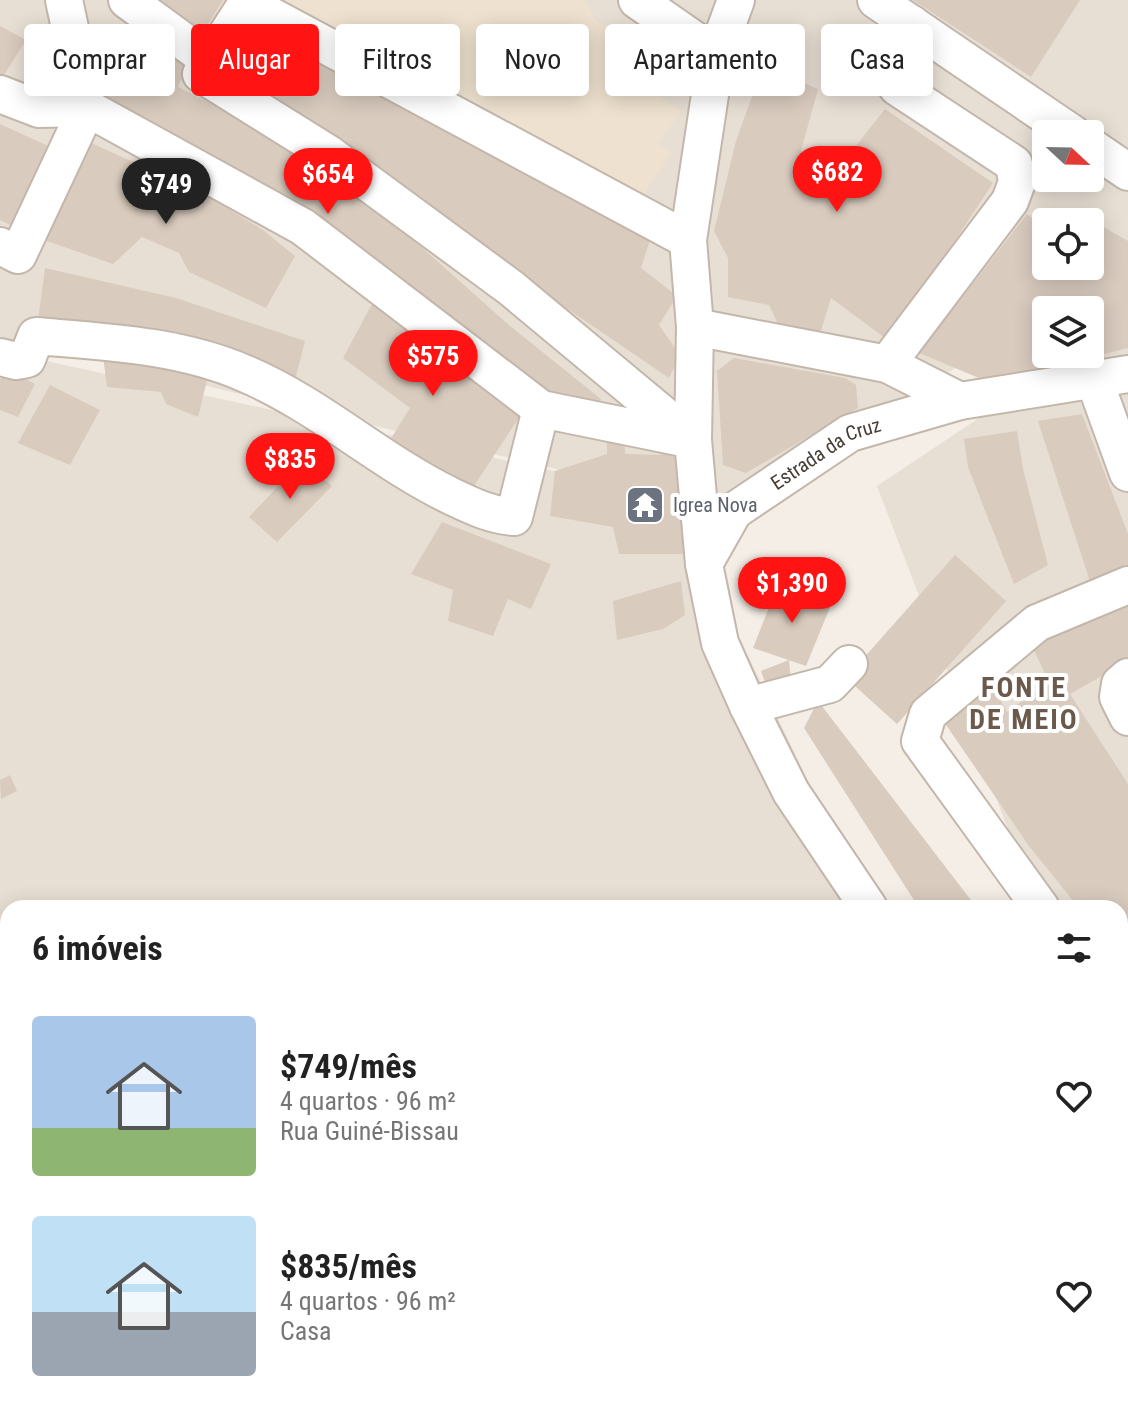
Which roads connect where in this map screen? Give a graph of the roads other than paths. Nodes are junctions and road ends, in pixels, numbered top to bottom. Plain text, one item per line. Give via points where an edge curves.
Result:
1 (64, 0) edge
2 (127, 0) edge
3 (637, 0) edge
4 (736, 0) edge
5 (876, 0) edge
6 (248, 1) edge
7 (233, 24) edge
8 (671, 24) edge
9 (727, 24) edge
10 (912, 24) edge
11 (933, 38) edge
12 (191, 55) edge
13 (0, 94) edge
14 (246, 96) edge
15 (710, 96) edge
16 (911, 96) edge
17 (87, 108) junction
18 (1053, 120) edge
19 (1104, 156) edge
20 (1128, 172) edge
21 (688, 240) junction
22 (0, 246) edge
23 (695, 327) junction
24 (0, 357) edge
25 (887, 364) junction
26 (1112, 378) edge
27 (960, 401) junction
28 (541, 409) junction
29 (693, 440) junction
30 (1128, 473) edge
31 (704, 564) junction
32 (1128, 585) edge
33 (849, 664) dead end
34 (1128, 677) edge
35 (748, 706) junction
36 (1128, 717) edge
37 (864, 900) edge
38 (1035, 900) edge

1 - 17 street
2 - 12 street
3 - 8 street
4 - 9 street
5 - 10 street
6 - 7 street
6 - 21 street
11 - 18 street
13 - 17 street via 39,109
14 - 29 street via 486,270
15 - 21 street
16 - 25 street via 1014,164 1017,182 1010,201
17 - 22 street via 18,255
17 - 28 street via 303,227
19 - 20 street
21 - 23 street
23 - 25 street
23 - 29 street
24 - 28 street via 27,359 36,336 192,355 246,373 301,402 417,479 493,516 514,517
25 - 27 street
26 - 27 street, Estrada da Cruz
26 - 30 street
27 - 31 street, Estrada da Cruz via 850,433 734,511
28 - 29 street
29 - 31 street
31 - 35 street via 720,643
32 - 38 street via 1037,623 928,714 922,726 920,741
33 - 35 street via 830,684
34 - 36 street via 1120,684 1118,697
35 - 37 street via 791,792

